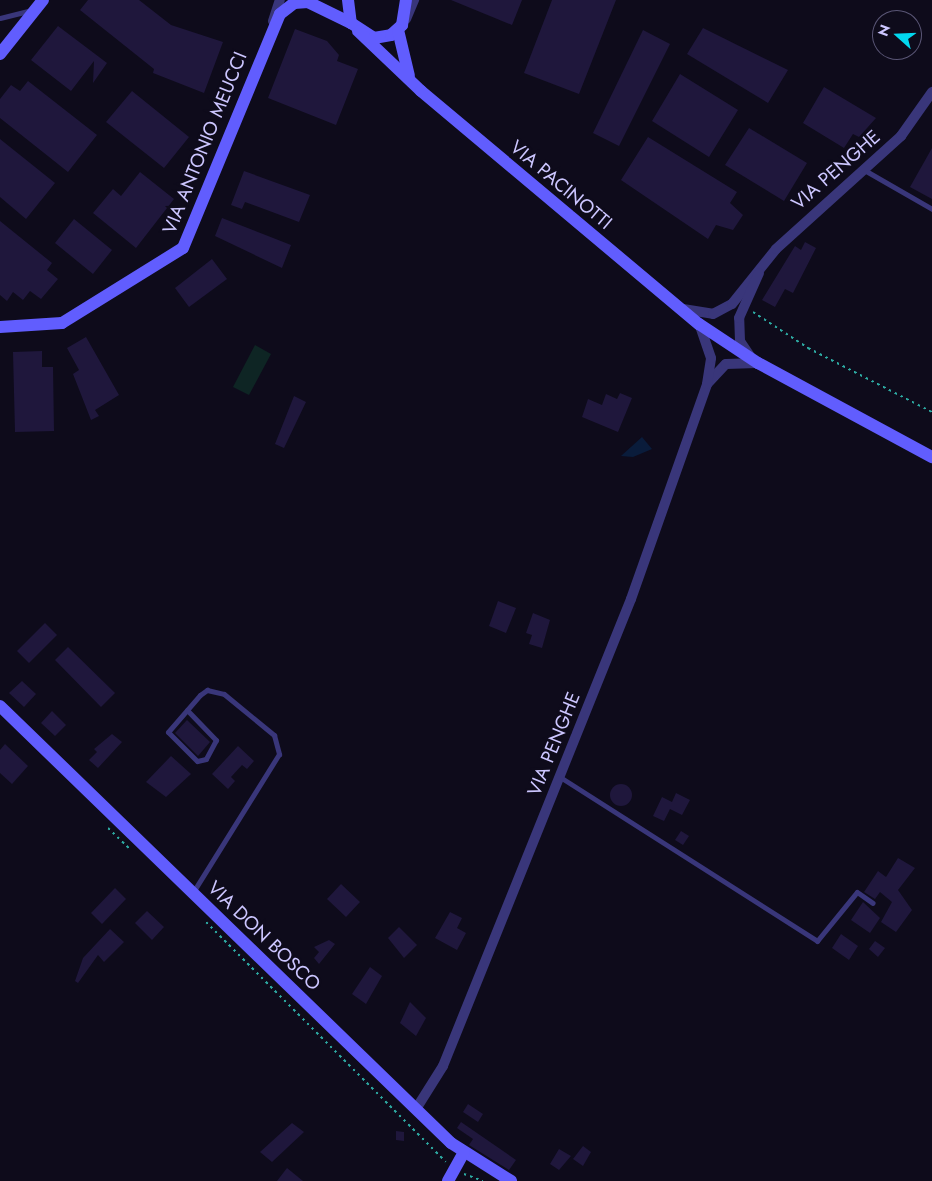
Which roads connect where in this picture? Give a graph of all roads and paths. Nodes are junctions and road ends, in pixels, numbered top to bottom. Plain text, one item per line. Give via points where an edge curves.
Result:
1 (280, 0) edge
2 (348, 0) edge
3 (406, 0) edge
4 (414, 0) edge
5 (40, 4) edge
6 (0, 18) edge
7 (401, 25) junction
8 (354, 27) junction
9 (270, 29) junction
10 (0, 54) edge
11 (421, 91) junction
12 (932, 92) edge
13 (866, 171) junction
14 (932, 209) edge
15 (760, 272) junction
16 (744, 306) junction
17 (678, 307) junction
18 (699, 324) junction
19 (0, 327) edge
20 (758, 363) junction
21 (707, 384) junction
22 (932, 412) edge
23 (932, 457) edge
24 (0, 706) edge
25 (187, 710) junction
26 (560, 777) junction
27 (106, 826) dead end
28 (135, 852) dead end
29 (193, 893) junction
30 (873, 902) dead end
31 (205, 919) dead end
32 (416, 1110) junction
33 (464, 1152) junction
34 (447, 1166) dead end
35 (454, 1179) edge
36 (483, 1181) edge
37 (511, 1181) edge

1 - 9 street, VIA ANTONIO MEUCCI
2 - 8 main road
3 - 7 main road
4 - 7 street
5 - 6 lane
5 - 10 main road
7 - 8 main road via 382,38
7 - 11 main road via 402,60
8 - 9 main road, VIA ANTONIO MEUCCI via 302,1 286,8
8 - 11 main road
9 - 19 main road, VIA ANTONIO MEUCCI via 182,248 62,323
11 - 17 main road, VIA PACINOTTI
12 - 13 street, VIA PENGHE via 901,136
13 - 14 lane
13 - 15 street, VIA PENGHE via 799,226
15 - 16 street, VIA PENGHE
15 - 17 street, VIA PENGHE via 724,310 699,313
16 - 20 street, VIA PENGHE via 740,341
16 - 22 path via 808,348
17 - 18 main road, VIA PACINOTTI
18 - 20 main road, VIA PACINOTTI
18 - 21 street, VIA PENGHE via 711,358
20 - 21 street, VIA PENGHE via 726,364
20 - 23 main road, VIA PACINOTTI
21 - 26 street, VIA PENGHE via 631,599
24 - 29 main road, VIA DON BOSCO
25 - 25 lane via 168,732 202,760 216,740
25 - 29 lane via 206,690 216,690 274,735 279,754
26 - 30 lane via 817,941 857,892
26 - 32 street, VIA PENGHE via 443,1066
27 - 28 path
29 - 32 main road, VIA DON BOSCO
31 - 34 path
32 - 33 main road, VIA DON BOSCO
33 - 35 main road
33 - 37 main road, VIA DON BOSCO
35 - 36 path via 468,1174

